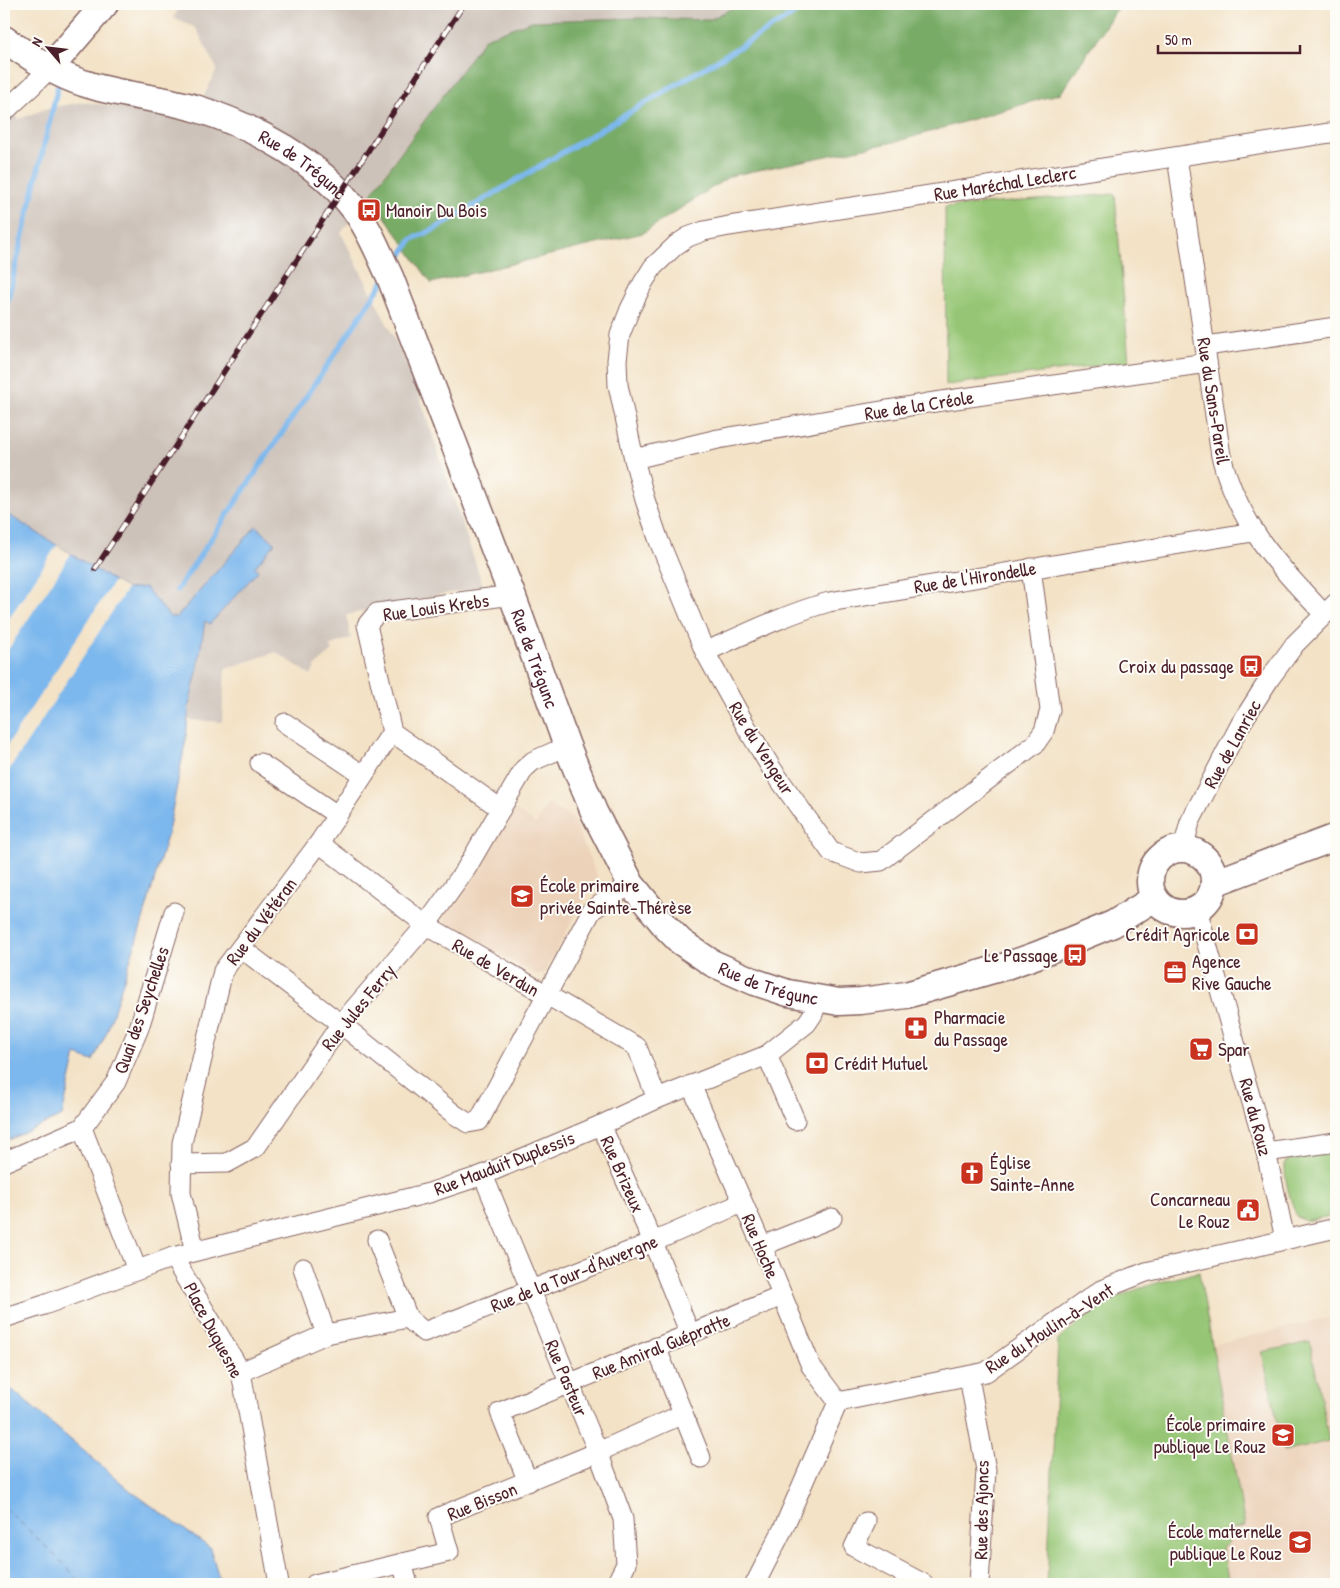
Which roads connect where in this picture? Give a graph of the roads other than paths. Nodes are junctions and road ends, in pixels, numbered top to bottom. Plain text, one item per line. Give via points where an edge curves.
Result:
1 (105, 4) edge
2 (4, 40) edge
3 (49, 69) junction
4 (4, 112) edge
5 (1336, 132) edge
6 (1177, 156) junction
7 (676, 245) joint
8 (1336, 327) edge
9 (1207, 355) junction
10 (634, 459) junction
11 (1254, 532) junction
12 (1031, 568) junction
13 (512, 596) junction
14 (1330, 609) edge
15 (705, 652) junction
16 (285, 723) dead end
17 (392, 732) junction
18 (567, 746) junction
19 (260, 764) dead end
20 (363, 775) junction
21 (501, 809) junction
22 (337, 815) junction
23 (1336, 837) edge
24 (318, 843) junction
25 (1183, 849) junction
26 (1214, 883) junction
27 (630, 884) junction
28 (1154, 898) junction
29 (1197, 909) junction
30 (174, 912) dead end
31 (426, 925) junction
32 (241, 948) junction
33 (546, 996) junction
34 (818, 1000) junction
35 (341, 1024) junction
36 (767, 1055) junction
37 (691, 1085) junction
38 (657, 1099) junction
39 (795, 1120) dead end
40 (602, 1125) junction
41 (82, 1128) junction
42 (1336, 1142) edge
43 (1266, 1152) junction
44 (4, 1162) edge
45 (181, 1164) junction
46 (483, 1176) junction
47 (742, 1203) junction
48 (832, 1218) dead end
49 (1336, 1228) edge
50 (1285, 1239) junction
51 (377, 1240) dead end
52 (652, 1242) junction
53 (762, 1246) junction
54 (195, 1251) junction
55 (173, 1256) junction
56 (303, 1268) dead end
57 (137, 1270) junction
58 (531, 1290) junction
59 (782, 1296) junction
60 (4, 1318) edge
61 (408, 1318) junction
62 (326, 1334) junction
63 (690, 1334) junction
64 (656, 1347) junction
65 (241, 1372) junction
66 (969, 1377) junction
67 (569, 1384) junction
68 (838, 1402) junction
69 (683, 1414) junction
70 (598, 1452) junction
71 (701, 1458) dead end
72 (528, 1482) junction
73 (866, 1522) dead end
74 (402, 1563) junction
75 (279, 1584) edge
76 (315, 1584) edge
77 (408, 1584) edge
78 (616, 1584) edge
79 (755, 1584) edge
80 (924, 1584) edge
81 (979, 1584) edge

1 - 3 main road
2 - 3 main road, Rue de Trégunc
3 - 4 street
3 - 13 main road, Rue de Trégunc via 102,88 197,109 258,134 304,162 355,210 390,277
5 - 6 street, Rue Maréchal Leclerc
6 - 7 street, Rue Maréchal Leclerc via 729,226 704,231
6 - 9 street, Rue du Sans-Pareil
7 - 10 street, Rue du Vengeur via 653,267 643,283 620,335 618,385
8 - 9 street, Rue de la Créole
9 - 10 street, Rue de la Créole via 718,439
9 - 11 street, Rue du Sans-Pareil via 1227,480
10 - 15 street, Rue du Vengeur via 659,541
11 - 12 street, Rue de l'Hirondelle
11 - 14 street, Rue du Sans-Pareil via 1272,557
12 - 15 street, Rue de l'Hirondelle via 829,602
12 - 15 street, Rue du Vengeur via 1050,710 1044,731 1023,754 881,861 861,862 830,852 772,769
13 - 17 street, Rue Louis Krebs via 378,613 367,625
13 - 18 main road, Rue de Trégunc
14 - 25 street, Rue de Lanriec via 1295,644 1240,725 1190,822
16 - 20 street
17 - 20 street, Rue du Vétéran
17 - 21 street
18 - 21 street, Rue Jules Ferry via 533,761 524,769
18 - 27 main road, Rue de Trégunc via 594,812
19 - 22 street
20 - 22 street, Rue du Vétéran
21 - 31 street, Rue Jules Ferry via 466,869
22 - 24 street, Rue du Vétéran
23 - 26 main road
24 - 31 street, Rue de Verdun
24 - 32 street, Rue du Vétéran
25 - 26 main road via 1202,856 1211,868
25 - 28 main road via 1164,854 1152,869 1150,879
26 - 29 main road via 1206,903
27 - 33 street via 592,910
27 - 34 main road, Rue de Trégunc via 667,928 695,952 755,982
28 - 29 main road via 1178,913
28 - 34 main road, Rue de Trégunc via 1113,924 985,973 906,995 839,1002
29 - 43 street, Rue du Rouz
30 - 41 street, Quai des Seychelles via 139,1028 116,1082
31 - 33 street, Rue de Verdun
31 - 35 street, Rue Jules Ferry
32 - 35 street
32 - 45 street, Rue du Vétéran via 223,971 182,1142
33 - 35 street via 479,1120 468,1123
33 - 38 street, Rue de Verdun via 637,1047
34 - 36 street, Rue Mauduit Duplessis via 808,1023
35 - 45 street, Rue Jules Ferry via 256,1146 227,1163
36 - 37 street, Rue Mauduit Duplessis
36 - 39 street
37 - 38 street, Rue Mauduit Duplessis
37 - 47 street, Rue Hoche
38 - 40 street, Rue Mauduit Duplessis
40 - 46 street, Rue Mauduit Duplessis
40 - 52 street, Rue Brizeux
41 - 44 street
41 - 57 street
42 - 43 street
43 - 50 street, Rue du Rouz
45 - 54 street via 181,1193
46 - 54 street, Rue Mauduit Duplessis via 429,1193
46 - 58 street, Rue Pasteur
47 - 52 street, Rue de la Tour-d'Auvergne
47 - 53 street, Rue Hoche
48 - 53 street
49 - 50 street, Rue du Moulin-à-Vent
50 - 66 street, Rue du Moulin-à-Vent via 1146,1272 1101,1290 986,1372
51 - 61 street
52 - 58 street, Rue de la Tour-d'Auvergne
52 - 63 street, Rue Brizeux
53 - 59 street, Rue Hoche
54 - 55 street, Rue Mauduit Duplessis
55 - 57 street
55 - 65 street, Place Duquesne
56 - 62 street
57 - 60 street
58 - 61 street, Rue de la Tour-d'Auvergne via 424,1332
58 - 67 street, Rue Pasteur
59 - 63 street, Rue Amiral Guépratte
59 - 68 street, Rue Hoche via 811,1366
61 - 62 street
62 - 65 street
63 - 64 street, Rue Amiral Guépratte
64 - 67 street, Rue Amiral Guépratte
64 - 69 street
65 - 75 street, Place Duquesne
66 - 68 street, Rue du Moulin-à-Vent
66 - 81 street, Rue des Ajoncs via 986,1470
67 - 70 street, Rue Pasteur
67 - 72 street, Rue Amiral Guépratte via 500,1412
68 - 79 street via 784,1527
69 - 70 street, Rue Bisson
69 - 71 street
70 - 72 street, Rue Bisson
70 - 78 street, Rue Pasteur via 623,1519 626,1564
72 - 74 street, Rue Bisson via 440,1517 449,1552
73 - 80 street via 854,1547
74 - 76 street, Rue Bisson
74 - 77 street

